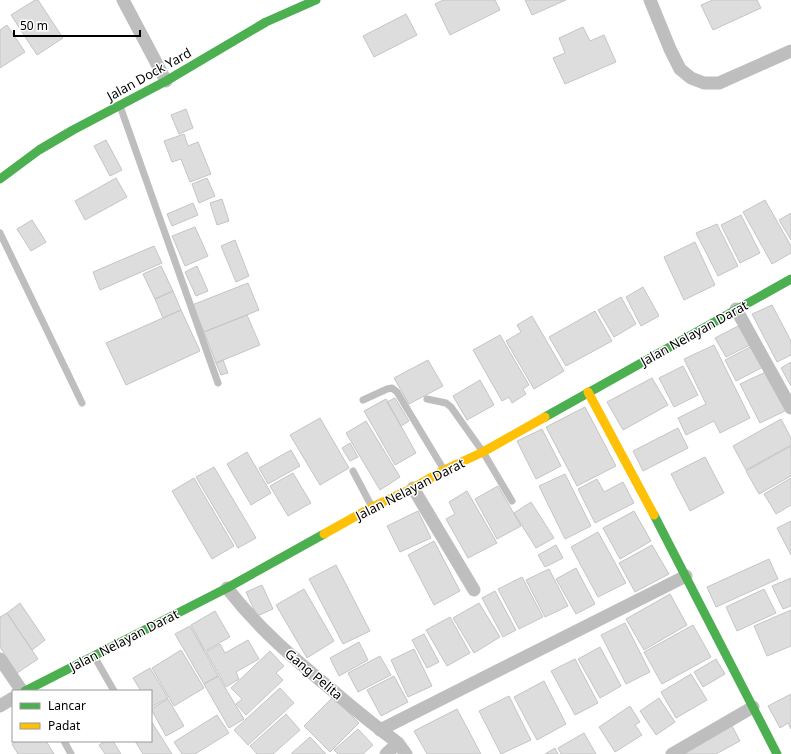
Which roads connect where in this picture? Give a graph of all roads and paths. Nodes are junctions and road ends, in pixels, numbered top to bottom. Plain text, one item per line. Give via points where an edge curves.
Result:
1 (123, 0) edge
2 (316, 0) edge
3 (650, 0) edge
4 (791, 51) edge
5 (166, 81) junction
6 (120, 106) junction
7 (0, 179) edge
8 (0, 233) edge
9 (791, 279) edge
10 (736, 309) junction
11 (218, 383) dead end
12 (588, 392) junction
13 (427, 399) dead end
14 (363, 400) dead end
15 (82, 403) dead end
16 (791, 408) edge
17 (483, 452) junction
18 (444, 470) junction
19 (353, 471) dead end
20 (413, 488) junction
21 (512, 501) dead end
22 (372, 507) junction
23 (686, 576) junction
24 (227, 588) junction
25 (474, 590) dead end
26 (94, 655) junction
27 (0, 659) edge
28 (28, 690) edge
29 (113, 690) edge
30 (12, 699) edge
31 (0, 706) edge
32 (753, 706) junction
33 (380, 730) junction
34 (65, 742) edge
35 (398, 743) junction
36 (72, 754) edge
37 (386, 754) edge
38 (406, 754) edge
39 (672, 754) edge
40 (778, 754) edge

1 - 5 street
2 - 5 street, Jalan Dock Yard via 266,22
3 - 4 street via 680,69 691,78 704,83 719,83
5 - 6 street, Jalan Dock Yard
6 - 7 street, Jalan Dock Yard via 39,150
6 - 11 lane
8 - 15 lane
9 - 10 street, Jalan Nelayan Darat
10 - 12 street, Jalan Nelayan Darat
10 - 16 street
12 - 17 street, Jalan Nelayan Darat
12 - 23 street
13 - 17 lane via 446,403 451,407
14 - 18 lane via 386,388 392,388
17 - 18 street, Jalan Nelayan Darat
17 - 21 lane
18 - 20 street, Jalan Nelayan Darat
19 - 22 lane
20 - 22 street, Jalan Nelayan Darat
20 - 25 street
22 - 24 street, Jalan Nelayan Darat
23 - 32 street
23 - 33 street
24 - 26 street, Jalan Nelayan Darat
24 - 33 street, Gang Pelita via 267,634
26 - 28 street, Jalan Nelayan Darat
26 - 29 lane
27 - 28 street
30 - 31 street
32 - 39 street
32 - 40 street
33 - 35 street, Gang Pelita
34 - 36 lane
35 - 37 street
35 - 38 street, Gang Pelita

